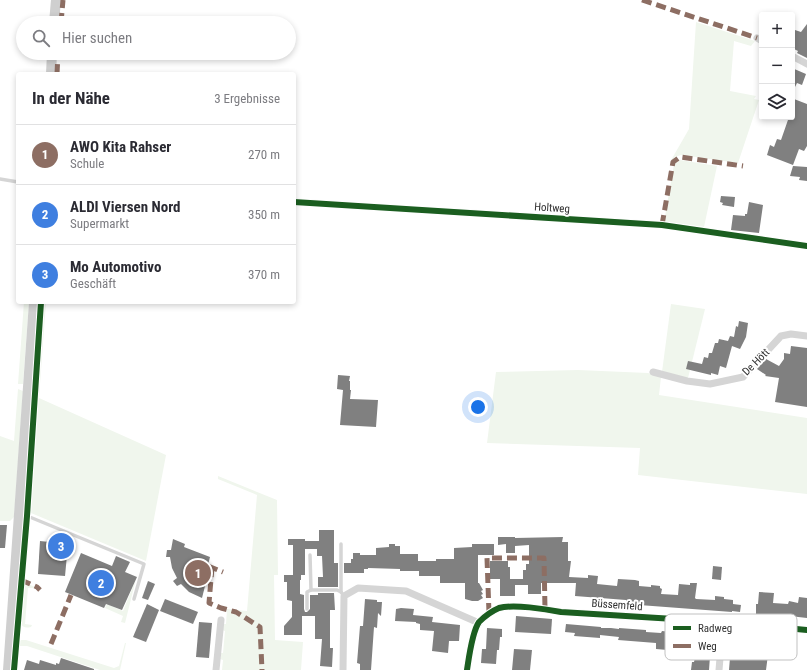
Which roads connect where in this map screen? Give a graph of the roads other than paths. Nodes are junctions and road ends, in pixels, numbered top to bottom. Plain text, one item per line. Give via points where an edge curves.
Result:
1 (56, 0) edge
2 (55, 16) edge
3 (795, 58) edge
4 (52, 60) edge
5 (807, 64) edge
6 (51, 72) edge
7 (0, 178) edge
8 (16, 182) edge
9 (296, 202) edge
10 (807, 246) edge
11 (34, 304) edge
12 (807, 336) edge
13 (653, 372) dead end
14 (20, 512) junction
15 (341, 544) dead end
16 (310, 554) dead end
17 (310, 590) junction
18 (343, 594) junction
19 (134, 599) dead end
20 (307, 609) dead end
21 (665, 618) edge
22 (220, 620) dead end
23 (479, 623) junction
24 (797, 629) edge
25 (807, 630) edge
26 (720, 660) edge
27 (8, 670) edge
28 (216, 670) edge
29 (343, 670) edge
30 (467, 670) edge
31 (719, 670) edge

1 - 2 main road
3 - 5 street
4 - 6 main road
7 - 8 lane
9 - 10 street, Holtweg via 662,225
11 - 14 main road
12 - 13 street, De Hött via 782,336 743,377 710,384
14 - 19 lane via 144,564
14 - 27 main road
15 - 18 lane
16 - 17 lane
17 - 18 lane via 337,590
17 - 20 lane via 307,592
18 - 23 street via 358,588 406,591
18 - 29 street
21 - 23 street, Büssemfeld via 511,607 499,608
22 - 28 street
23 - 30 street, Büssemfeld via 473,636
24 - 25 street, Büssemfeld
26 - 31 street

